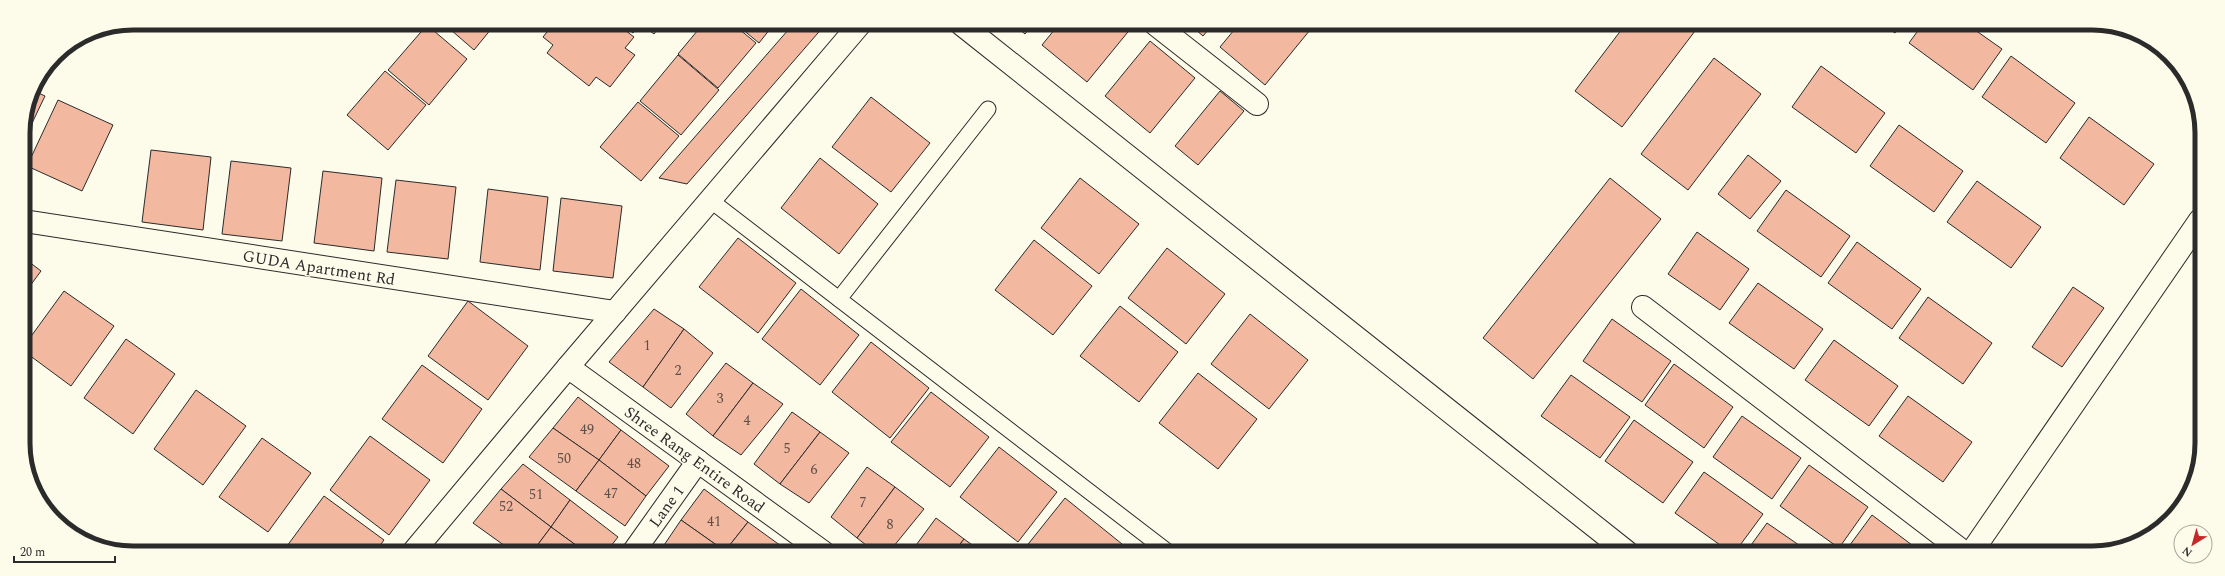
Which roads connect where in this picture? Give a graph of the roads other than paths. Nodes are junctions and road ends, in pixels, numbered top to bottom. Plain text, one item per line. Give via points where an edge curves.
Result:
1 (855, 30) edge
2 (969, 30) edge
3 (1163, 30) edge
4 (1256, 104) dead end
5 (988, 109) dead end
6 (710, 200) junction
7 (30, 222) edge
8 (2195, 227) edge
9 (839, 299) junction
10 (1643, 307) dead end
11 (615, 312) junction
12 (568, 367) junction
13 (698, 462) junction
14 (418, 546) edge
15 (638, 546) edge
16 (815, 546) edge
17 (1160, 546) edge
18 (1620, 546) edge
19 (1956, 546) edge
20 (1976, 546) edge

1 - 6 street
2 - 18 street
3 - 4 street
5 - 9 lane
6 - 9 lane
6 - 11 street
7 - 11 street, GUDA Apartment Rd
8 - 20 street
9 - 17 lane
10 - 19 street
11 - 12 street
12 - 13 street, Shree Rang Entire Road
12 - 14 street
13 - 15 street, Lane 1
13 - 16 street, Shree Rang Entire Road

